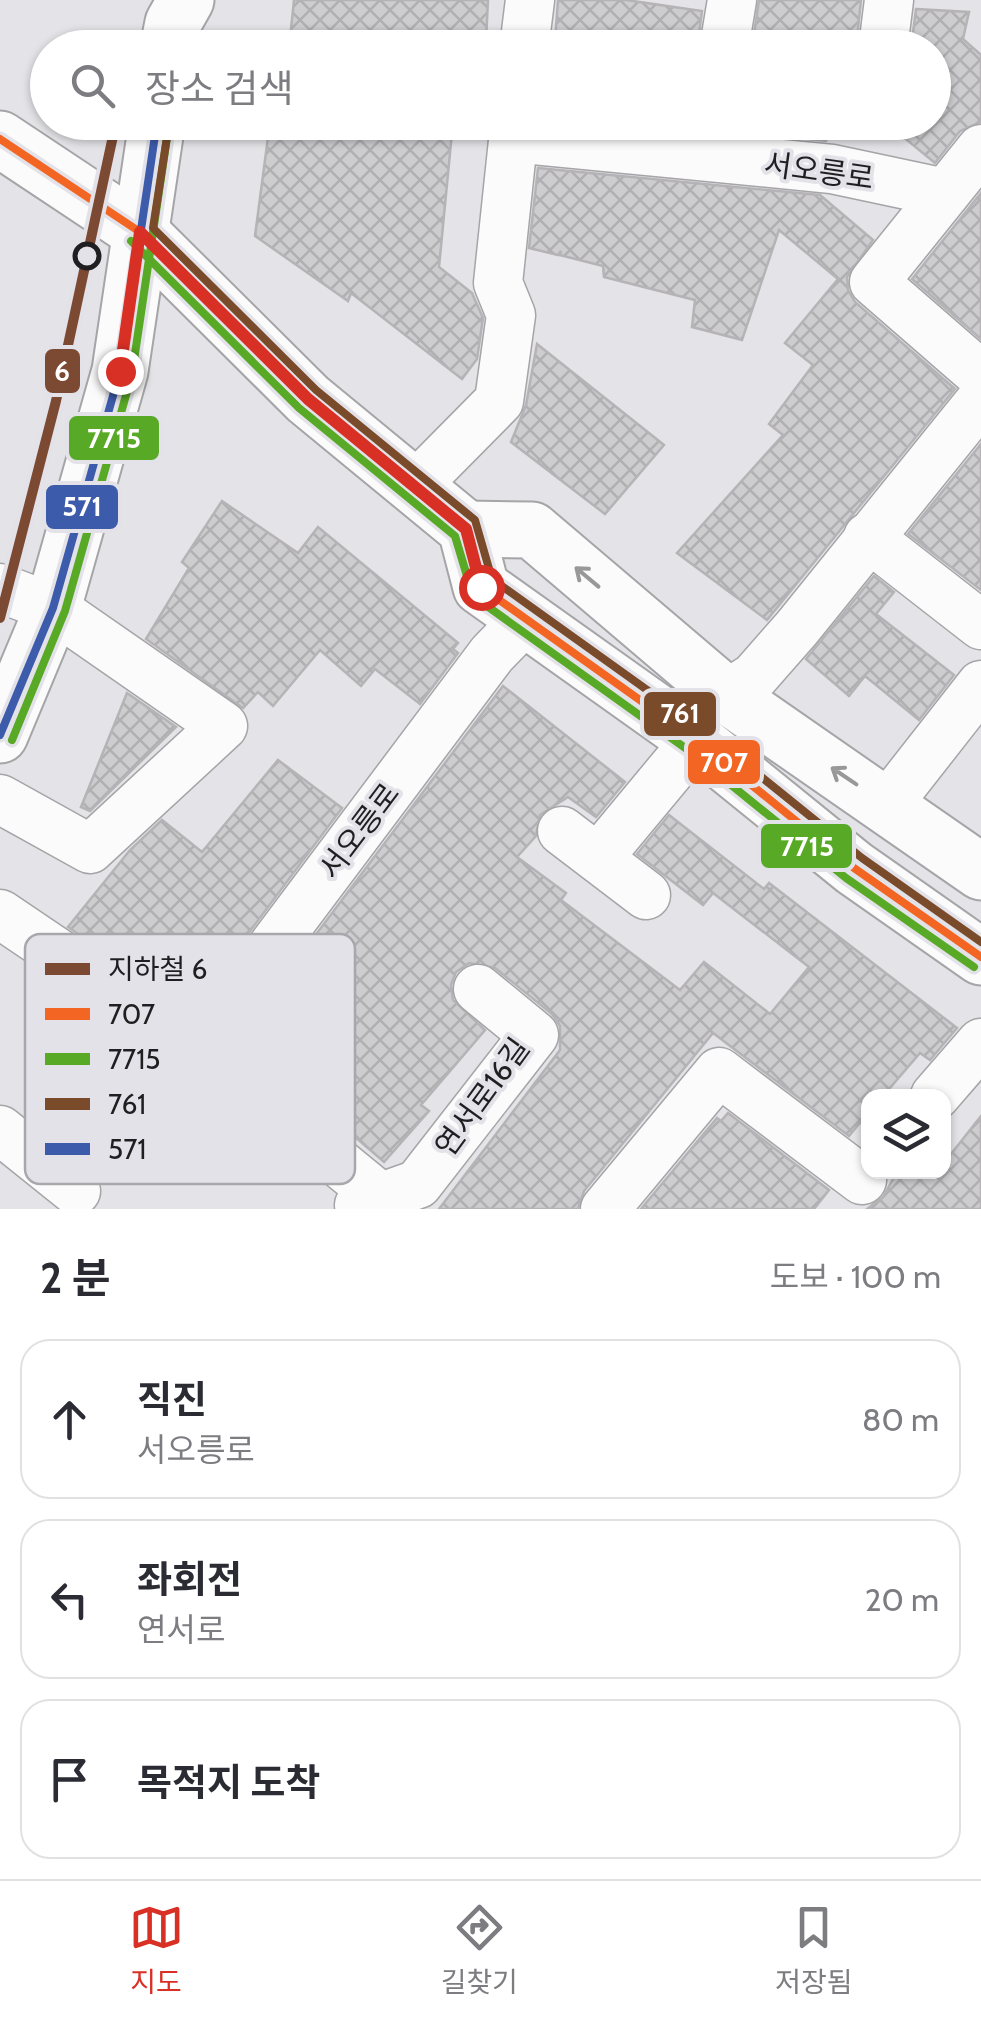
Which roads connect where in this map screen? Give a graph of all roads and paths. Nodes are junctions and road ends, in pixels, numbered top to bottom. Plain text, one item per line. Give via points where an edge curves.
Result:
1 (530, 0) edge
2 (732, 0) edge
3 (889, 0) edge
4 (526, 30) edge
5 (727, 30) edge
6 (885, 30) edge
7 (0, 139) edge
8 (154, 140) edge
9 (513, 140) edge
10 (596, 140) edge
11 (981, 149) edge
12 (945, 194) junction
13 (140, 232) junction
14 (981, 374) edge
15 (981, 400) edge
16 (414, 487) junction
17 (466, 529) junction
18 (868, 537) junction
19 (0, 588) edge
20 (53, 608) junction
21 (525, 620) junction
22 (981, 625) edge
23 (981, 685) edge
24 (726, 695) junction
25 (0, 735) edge
26 (696, 740) junction
27 (0, 799) edge
28 (887, 805) junction
29 (981, 872) edge
30 (646, 895) dead end
31 (0, 914) edge
32 (30, 934) edge
33 (282, 934) edge
34 (981, 958) edge
35 (478, 989) dead end
36 (981, 1043) edge
37 (940, 1089) edge
38 (0, 1130) edge
39 (25, 1150) edge
40 (67, 1184) edge
41 (352, 1184) edge
42 (856, 1187) edge
43 (76, 1191) dead end
44 (376, 1205) edge
45 (605, 1209) edge

1 - 4 street
2 - 5 street
3 - 6 street
7 - 13 main road
8 - 13 main road
9 - 16 street, 서오릉로 via 498,283 511,315 499,402
10 - 12 street, 서오릉로 via 832,169
11 - 12 street
12 - 14 street via 874,282
13 - 16 main road via 308,399
13 - 20 main road via 120,371
15 - 18 street
16 - 17 main road
17 - 21 main road via 481,587
24 -> 17 main road via 532,530
18 - 22 street
18 - 24 street via 754,677
19 - 20 street
20 - 25 main road
20 - 27 street via 223,726 90,849
21 - 26 main road
21 - 33 street, 서오릉로 via 492,654
23 - 28 street
28 -> 24 main road
26 - 30 street via 580,845
26 - 34 main road via 854,868
28 - 29 main road
31 - 32 street, 연서로16길
35 - 44 street, 연서로16길 via 534,1035 418,1184
36 - 37 street
38 - 39 street
40 - 43 street
41 - 44 street, 연서로16길
42 - 45 street via 719,1072

